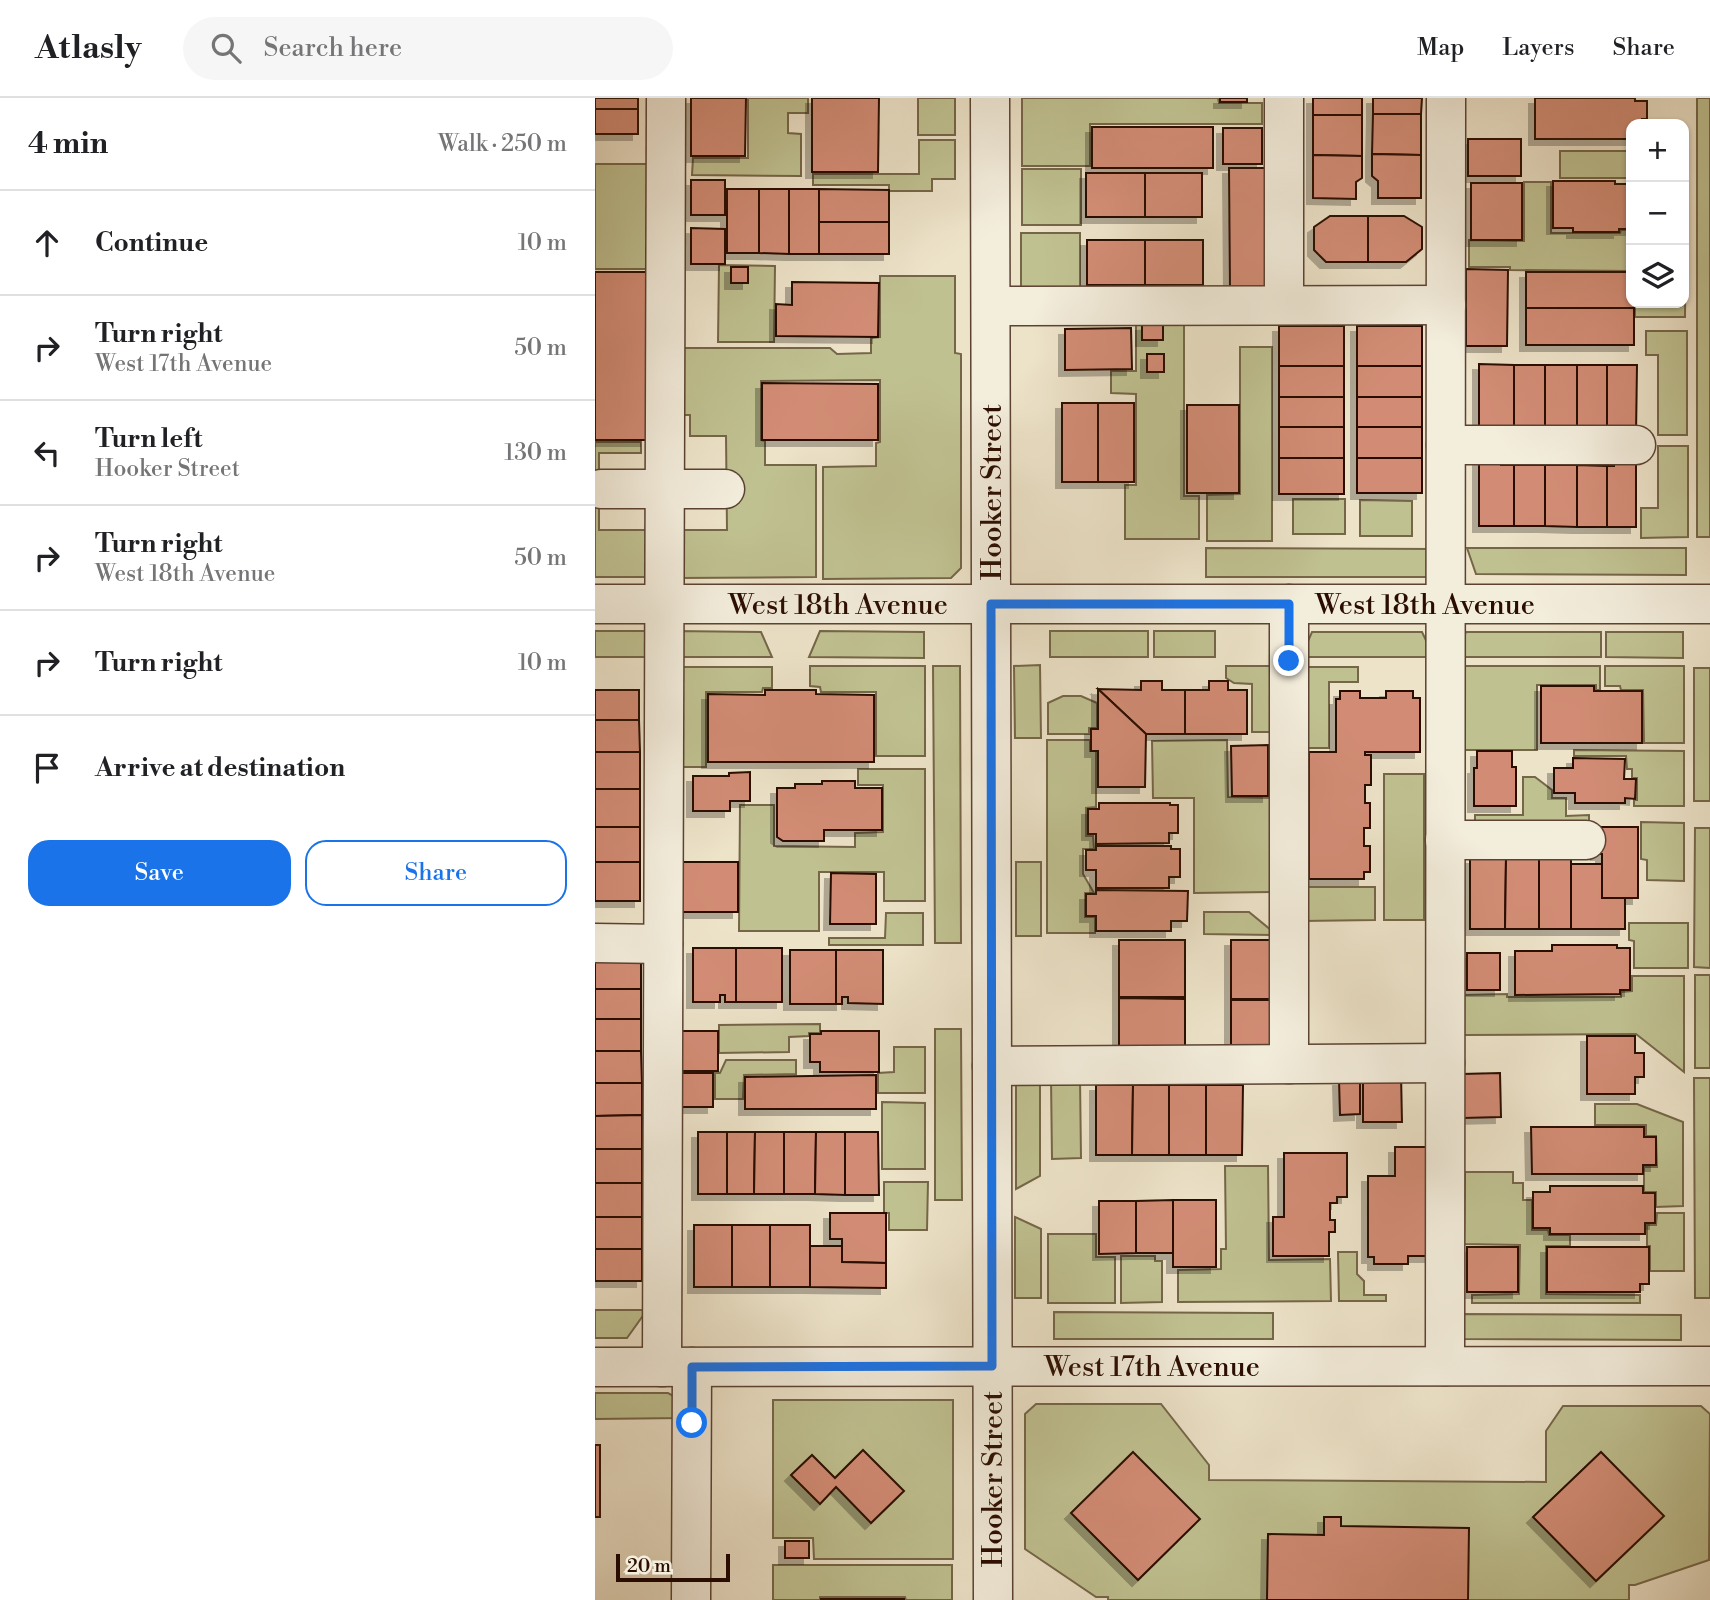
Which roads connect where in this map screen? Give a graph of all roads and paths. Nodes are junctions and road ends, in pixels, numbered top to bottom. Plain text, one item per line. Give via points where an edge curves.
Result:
1 (666, 98) edge
2 (991, 98) edge
3 (1284, 98) edge
4 (1446, 98) edge
5 (1446, 304) junction
6 (1284, 305) junction
7 (991, 306) junction
8 (1446, 445) junction
9 (1636, 445) dead end
10 (601, 489) dead end
11 (665, 489) junction
12 (725, 489) dead end
13 (595, 604) edge
14 (664, 604) junction
15 (991, 604) junction
16 (1289, 604) junction
17 (1446, 604) junction
18 (1710, 604) edge
19 (1445, 840) junction
20 (1586, 840) dead end
21 (595, 943) edge
22 (663, 944) junction
23 (1445, 1063) junction
24 (1289, 1064) junction
25 (992, 1066) junction
26 (992, 1366) junction
27 (1445, 1366) junction
28 (1710, 1366) edge
29 (595, 1367) edge
30 (677, 1367) junction
31 (691, 1600) edge
32 (993, 1600) edge

1 - 11 street
2 - 7 street, Hooker Street
3 - 6 street
4 - 5 street
5 - 6 street
5 - 8 street
6 - 7 street
7 - 15 street, Hooker Street
8 - 9 street
8 - 17 street
10 - 11 street
11 - 12 street
11 - 14 street
13 - 14 street, West 18th Avenue
14 - 15 street, West 18th Avenue
14 - 22 street
15 - 16 street, West 18th Avenue
15 - 25 street, Hooker Street
16 - 17 street, West 18th Avenue
16 - 24 street
17 - 18 street, West 18th Avenue
17 - 19 street
19 - 20 street
19 - 23 street
21 - 22 street
22 - 30 street
23 - 24 street
23 - 27 street
24 - 25 street
25 - 26 street, Hooker Street
26 - 27 street, West 17th Avenue
26 - 30 street, West 17th Avenue
26 - 32 street, Hooker Street
27 - 28 street, West 17th Avenue
29 - 30 street, West 17th Avenue
30 - 31 street

